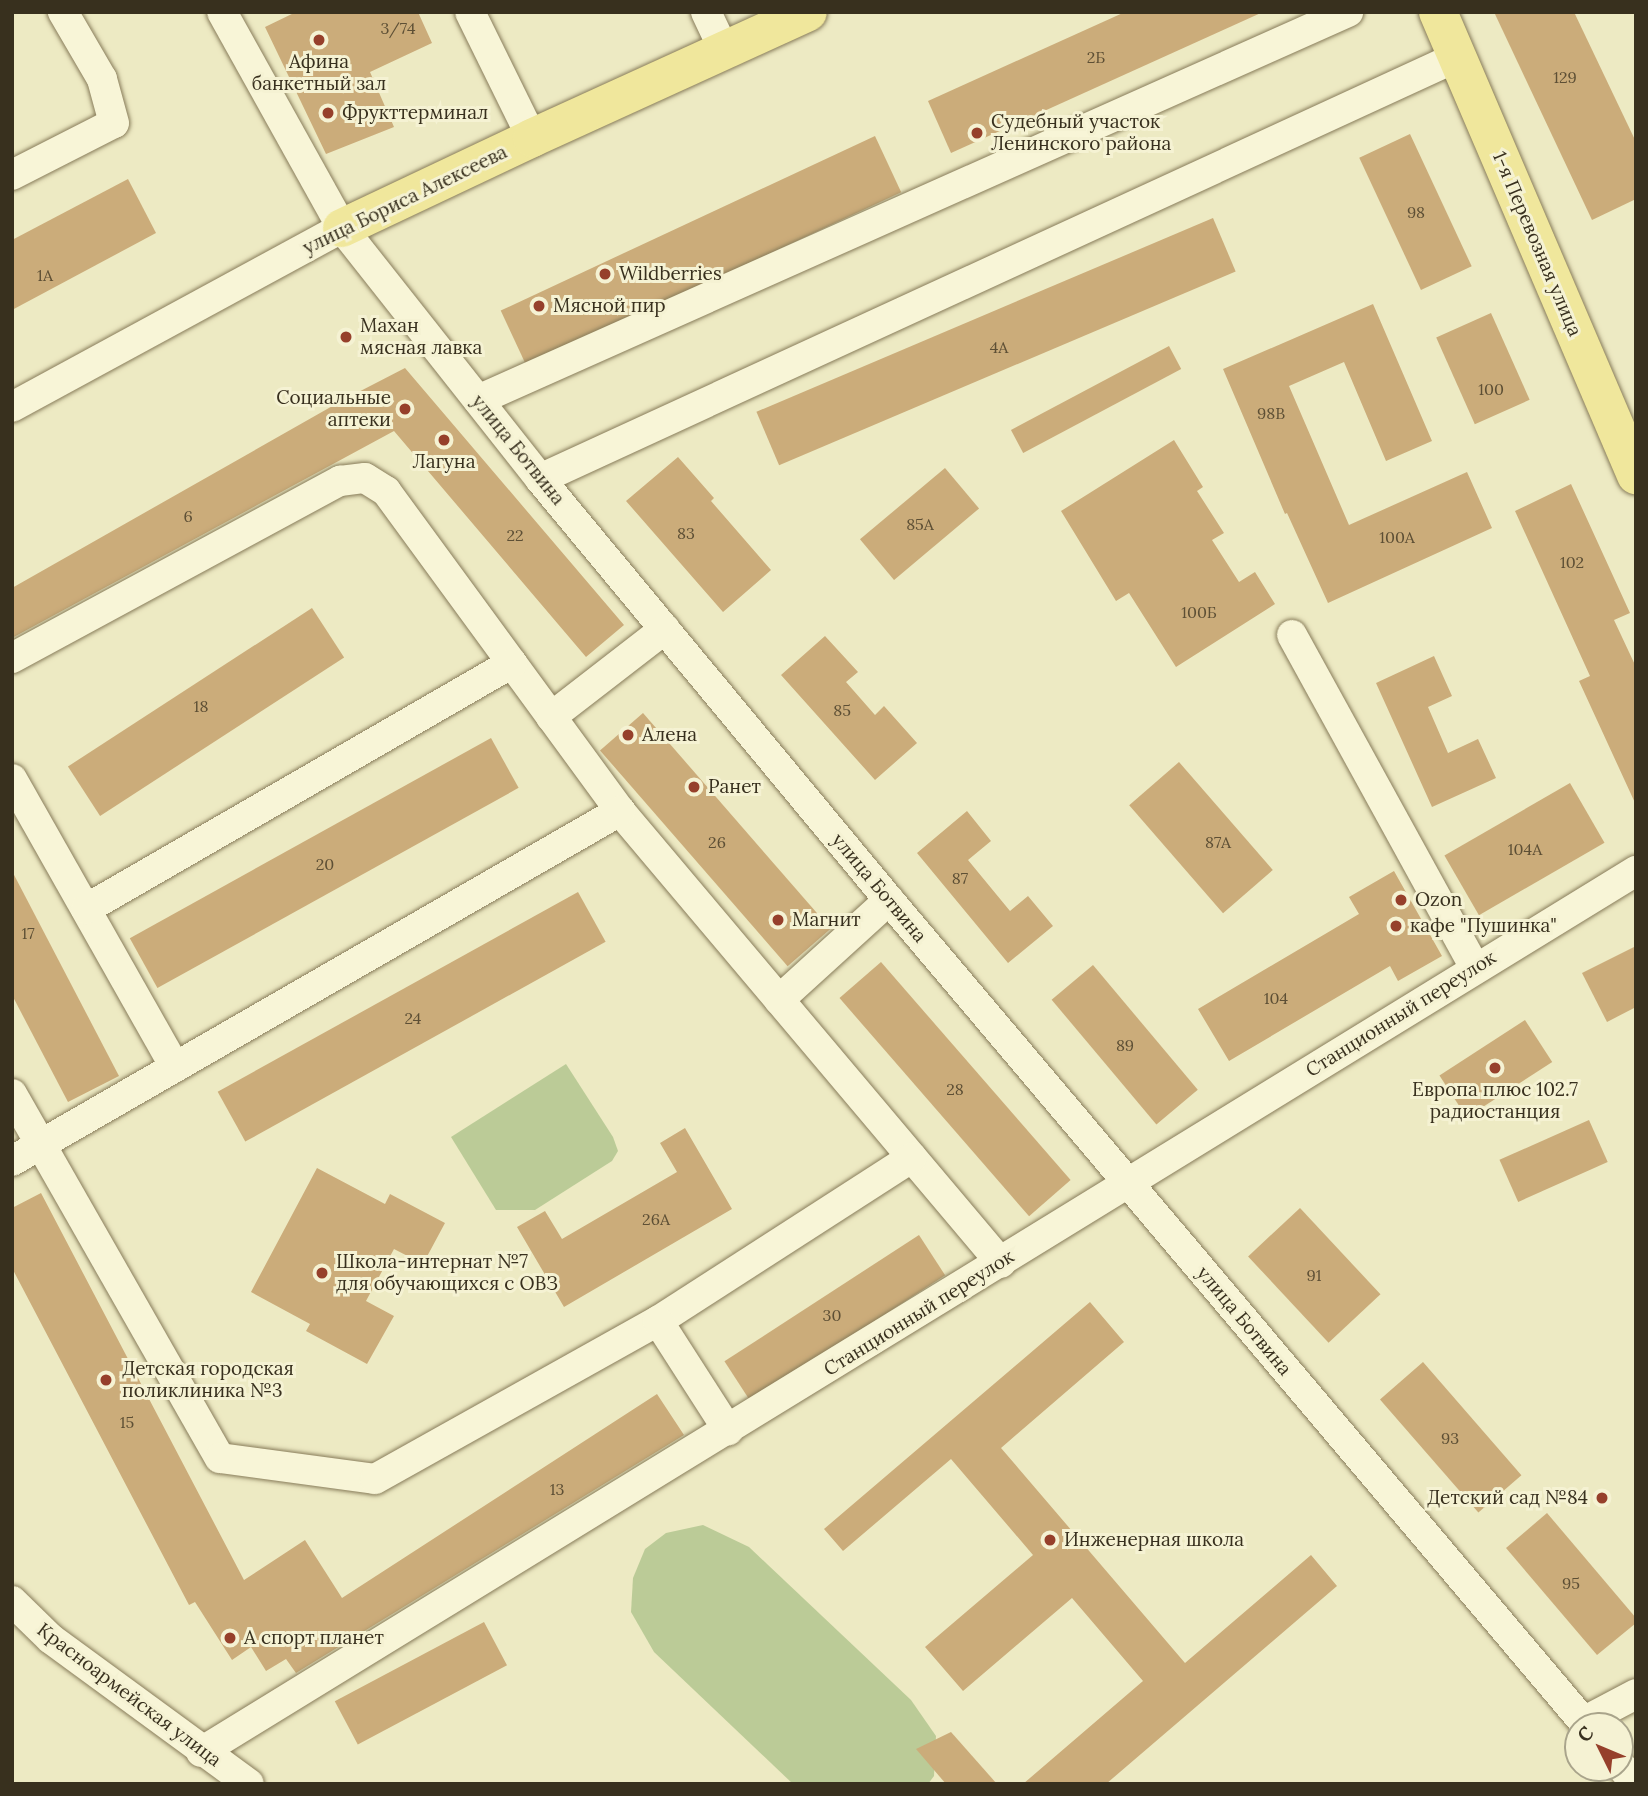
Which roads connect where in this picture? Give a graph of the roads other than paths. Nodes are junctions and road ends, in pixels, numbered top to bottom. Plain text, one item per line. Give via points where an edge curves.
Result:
1 (63, 12) edge
2 (222, 12) edge
3 (470, 12) edge
4 (706, 12) edge
5 (808, 12) edge
6 (1348, 12) edge
7 (1438, 12) edge
8 (724, 50) junction
9 (1457, 57) junction
10 (532, 138) junction
11 (12, 175) edge
12 (342, 228) junction
13 (478, 400) junction
14 (12, 407) edge
15 (1636, 475) edge
16 (540, 478) junction
17 (665, 629) junction
18 (1292, 635) dead end
19 (12, 658) edge
20 (512, 663) junction
21 (551, 717) junction
22 (12, 779) edge
23 (620, 811) junction
24 (1636, 871) edge
25 (889, 900) junction
26 (86, 909) junction
27 (1475, 968) junction
28 (779, 1000) junction
29 (175, 1068) junction
30 (12, 1094) edge
31 (41, 1145) junction
32 (912, 1157) junction
33 (12, 1161) edge
34 (1127, 1182) junction
35 (1001, 1263) junction
36 (658, 1321) junction
37 (728, 1430) junction
38 (12, 1601) edge
39 (1636, 1694) edge
40 (1575, 1712) edge
41 (1605, 1712) edge
42 (201, 1752) junction
43 (249, 1784) edge

1 - 11 street via 102,79 114,123
2 - 12 street, улица Ботвина
3 - 10 street
4 - 8 street
5 - 8 main road, улица Бориса Алексеева
6 - 13 street
7 - 9 main road, 1-я Перевозная улица
8 - 10 main road, улица Бориса Алексеева
9 - 15 main road, 1-я Перевозная улица
9 - 16 street
10 - 12 main road, улица Бориса Алексеева
12 - 13 street, улица Ботвина
12 - 14 street, улица Бориса Алексеева
13 - 16 street, улица Ботвина
16 - 17 street, улица Ботвина
17 - 21 street
17 - 25 street, улица Ботвина
18 - 27 street
19 - 20 street via 340,481 365,478 386,491
20 - 21 street
20 - 26 street
21 - 23 street
22 - 26 street
23 - 28 street
23 - 29 street
24 - 27 street, Станционный переулок
25 - 28 street
25 - 34 street, улица Ботвина
26 - 29 street
27 - 34 street, Станционный переулок
28 - 32 street
29 - 31 street
30 - 31 street
31 - 33 street
31 - 36 street via 220,1458 375,1479
32 - 35 street
32 - 36 street
34 - 35 street, Станционный переулок
34 - 40 street, улица Ботвина
35 - 37 street, Станционный переулок
36 - 37 street
37 - 42 street, Станционный переулок
38 - 42 street, Красноармейская улица via 51,1639
39 - 41 street
42 - 43 street, Красноармейская улица

